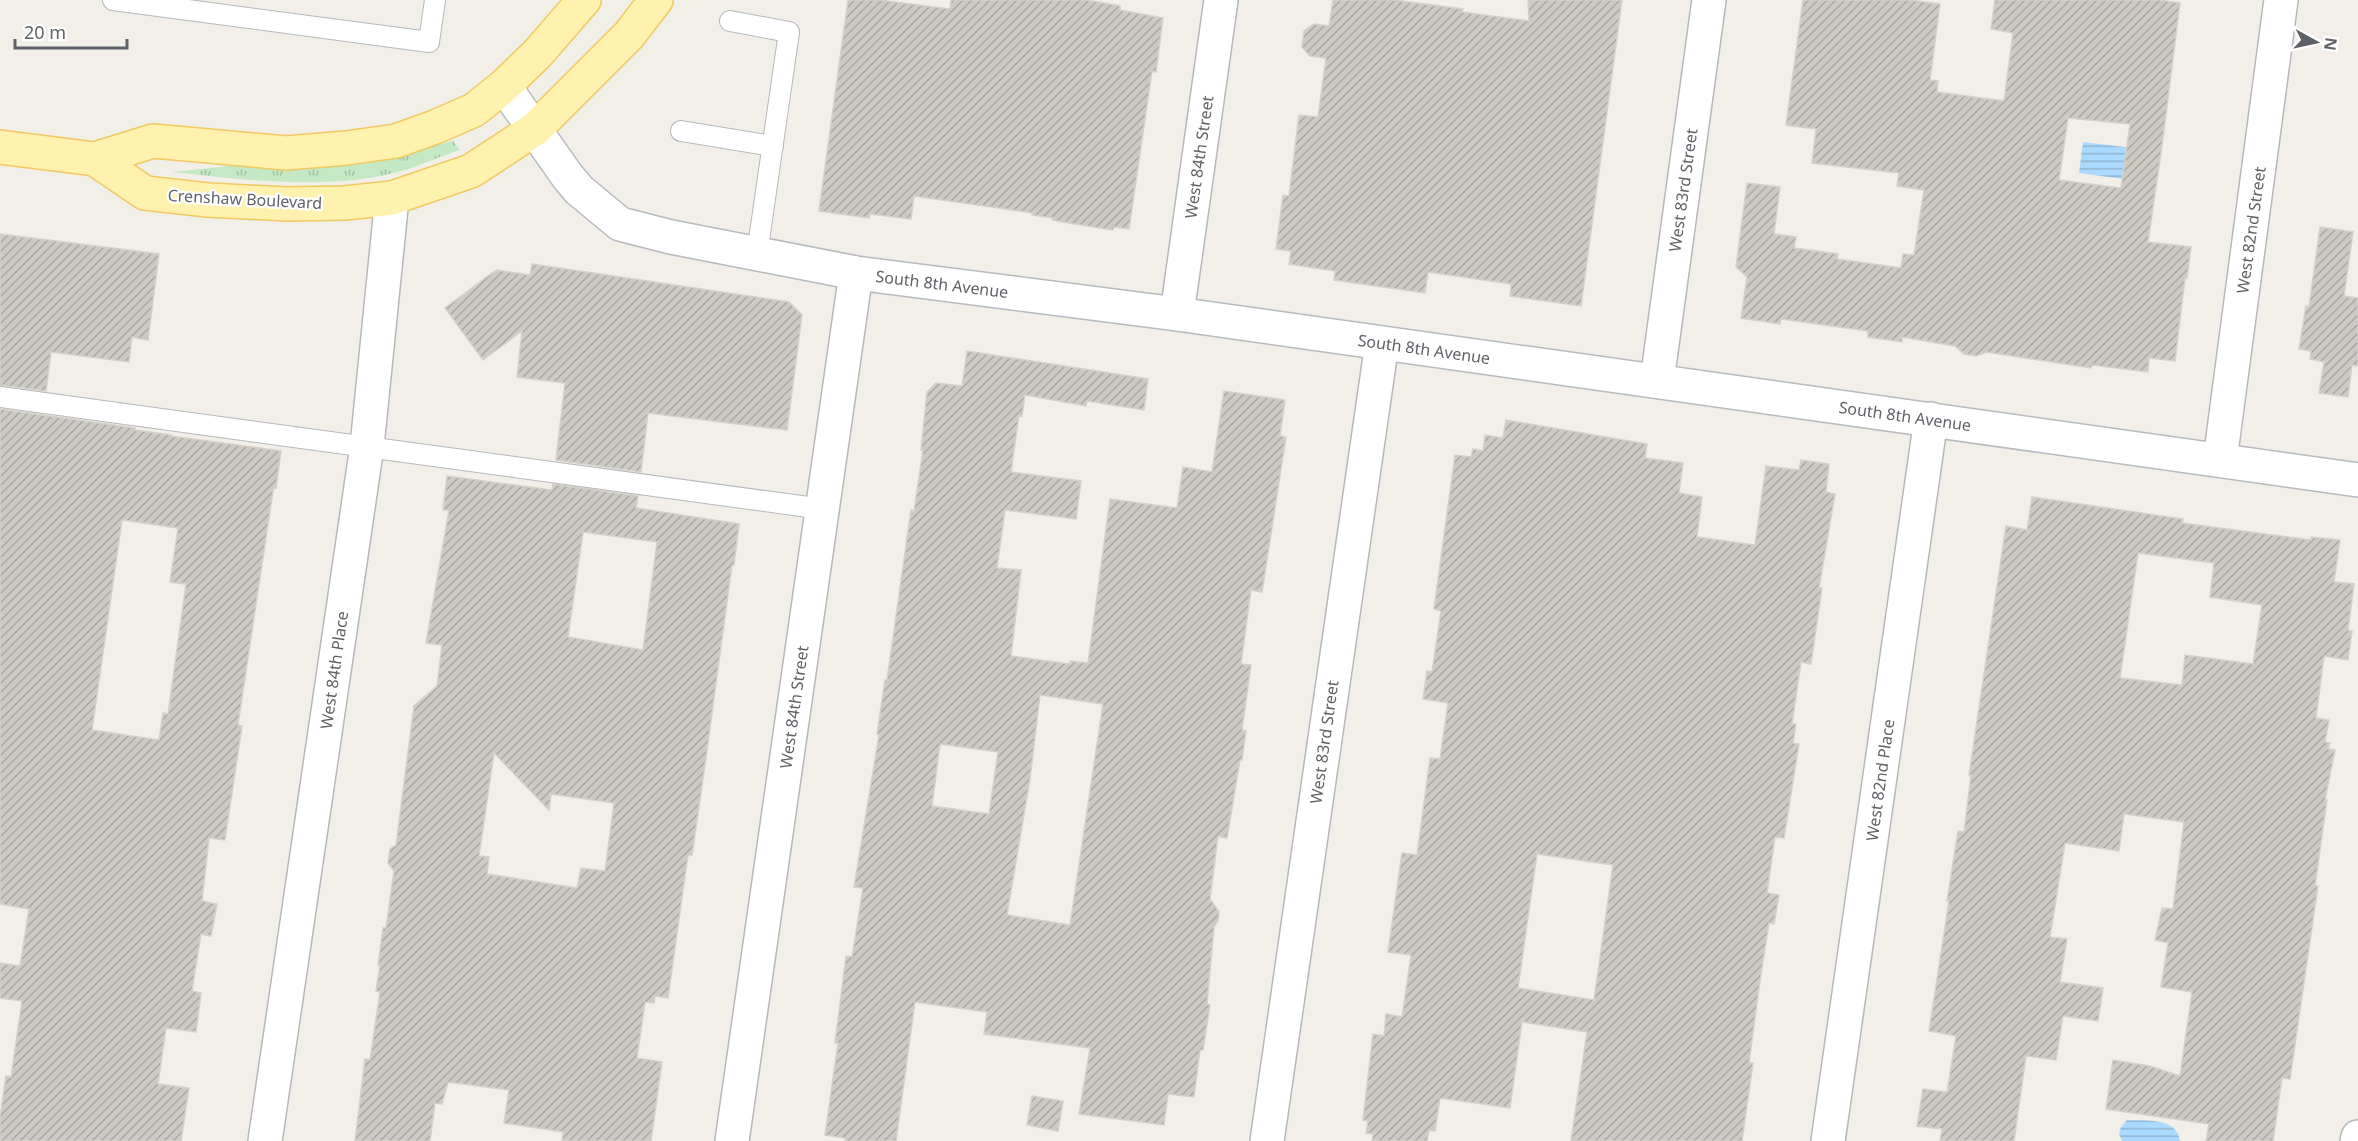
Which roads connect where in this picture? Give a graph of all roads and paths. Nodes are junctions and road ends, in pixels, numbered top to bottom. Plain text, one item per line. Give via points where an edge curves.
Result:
1 (113, 0) edge
2 (435, 0) edge
3 (584, 0) edge
4 (656, 0) edge
5 (1221, 0) edge
6 (1708, 0) edge
7 (2281, 0) edge
8 (730, 21) dead end
9 (504, 86) junction
10 (535, 129) junction
11 (681, 131) dead end
12 (773, 146) junction
13 (0, 147) edge
14 (95, 159) junction
15 (392, 198) junction
16 (757, 254) junction
17 (856, 273) junction
18 (1177, 314) junction
19 (1382, 343) junction
20 (1657, 381) junction
21 (0, 397) edge
22 (1931, 420) junction
23 (366, 446) junction
24 (2220, 460) junction
25 (2358, 480) edge
26 (823, 509) junction
27 (265, 1141) edge
28 (732, 1141) edge
29 (1268, 1141) edge
30 (1828, 1141) edge

1 - 2 lane via 429,42
3 - 9 main road, Crenshaw Boulevard
4 - 10 main road, Crenshaw Boulevard via 629,35
5 - 18 street, West 84th Street
6 - 20 street, West 83rd Street
7 - 24 street, West 82nd Street
8 - 12 lane via 789,32
9 - 10 street, South 8th Avenue
9 - 14 main road, Crenshaw Boulevard via 474,110 396,141 286,153 153,141
10 - 15 main road, Crenshaw Boulevard via 471,171
10 - 16 street, South 8th Avenue via 579,190 620,224
11 - 12 lane
12 - 16 lane
13 - 14 main road, Crenshaw Boulevard
14 - 15 main road, Crenshaw Boulevard via 145,193 208,201 287,204
15 - 23 street, West 84th Place
16 - 17 street, South 8th Avenue
17 - 18 street, South 8th Avenue
17 - 26 street, West 84th Street
18 - 19 street, South 8th Avenue
19 - 20 street, South 8th Avenue
19 - 29 street, West 83rd Street
20 - 22 street, South 8th Avenue
21 - 23 lane
22 - 24 street, South 8th Avenue
22 - 30 street, West 82nd Place
23 - 26 lane
23 - 27 street, West 84th Place
24 - 25 street, South 8th Avenue
26 - 28 street, West 84th Street

